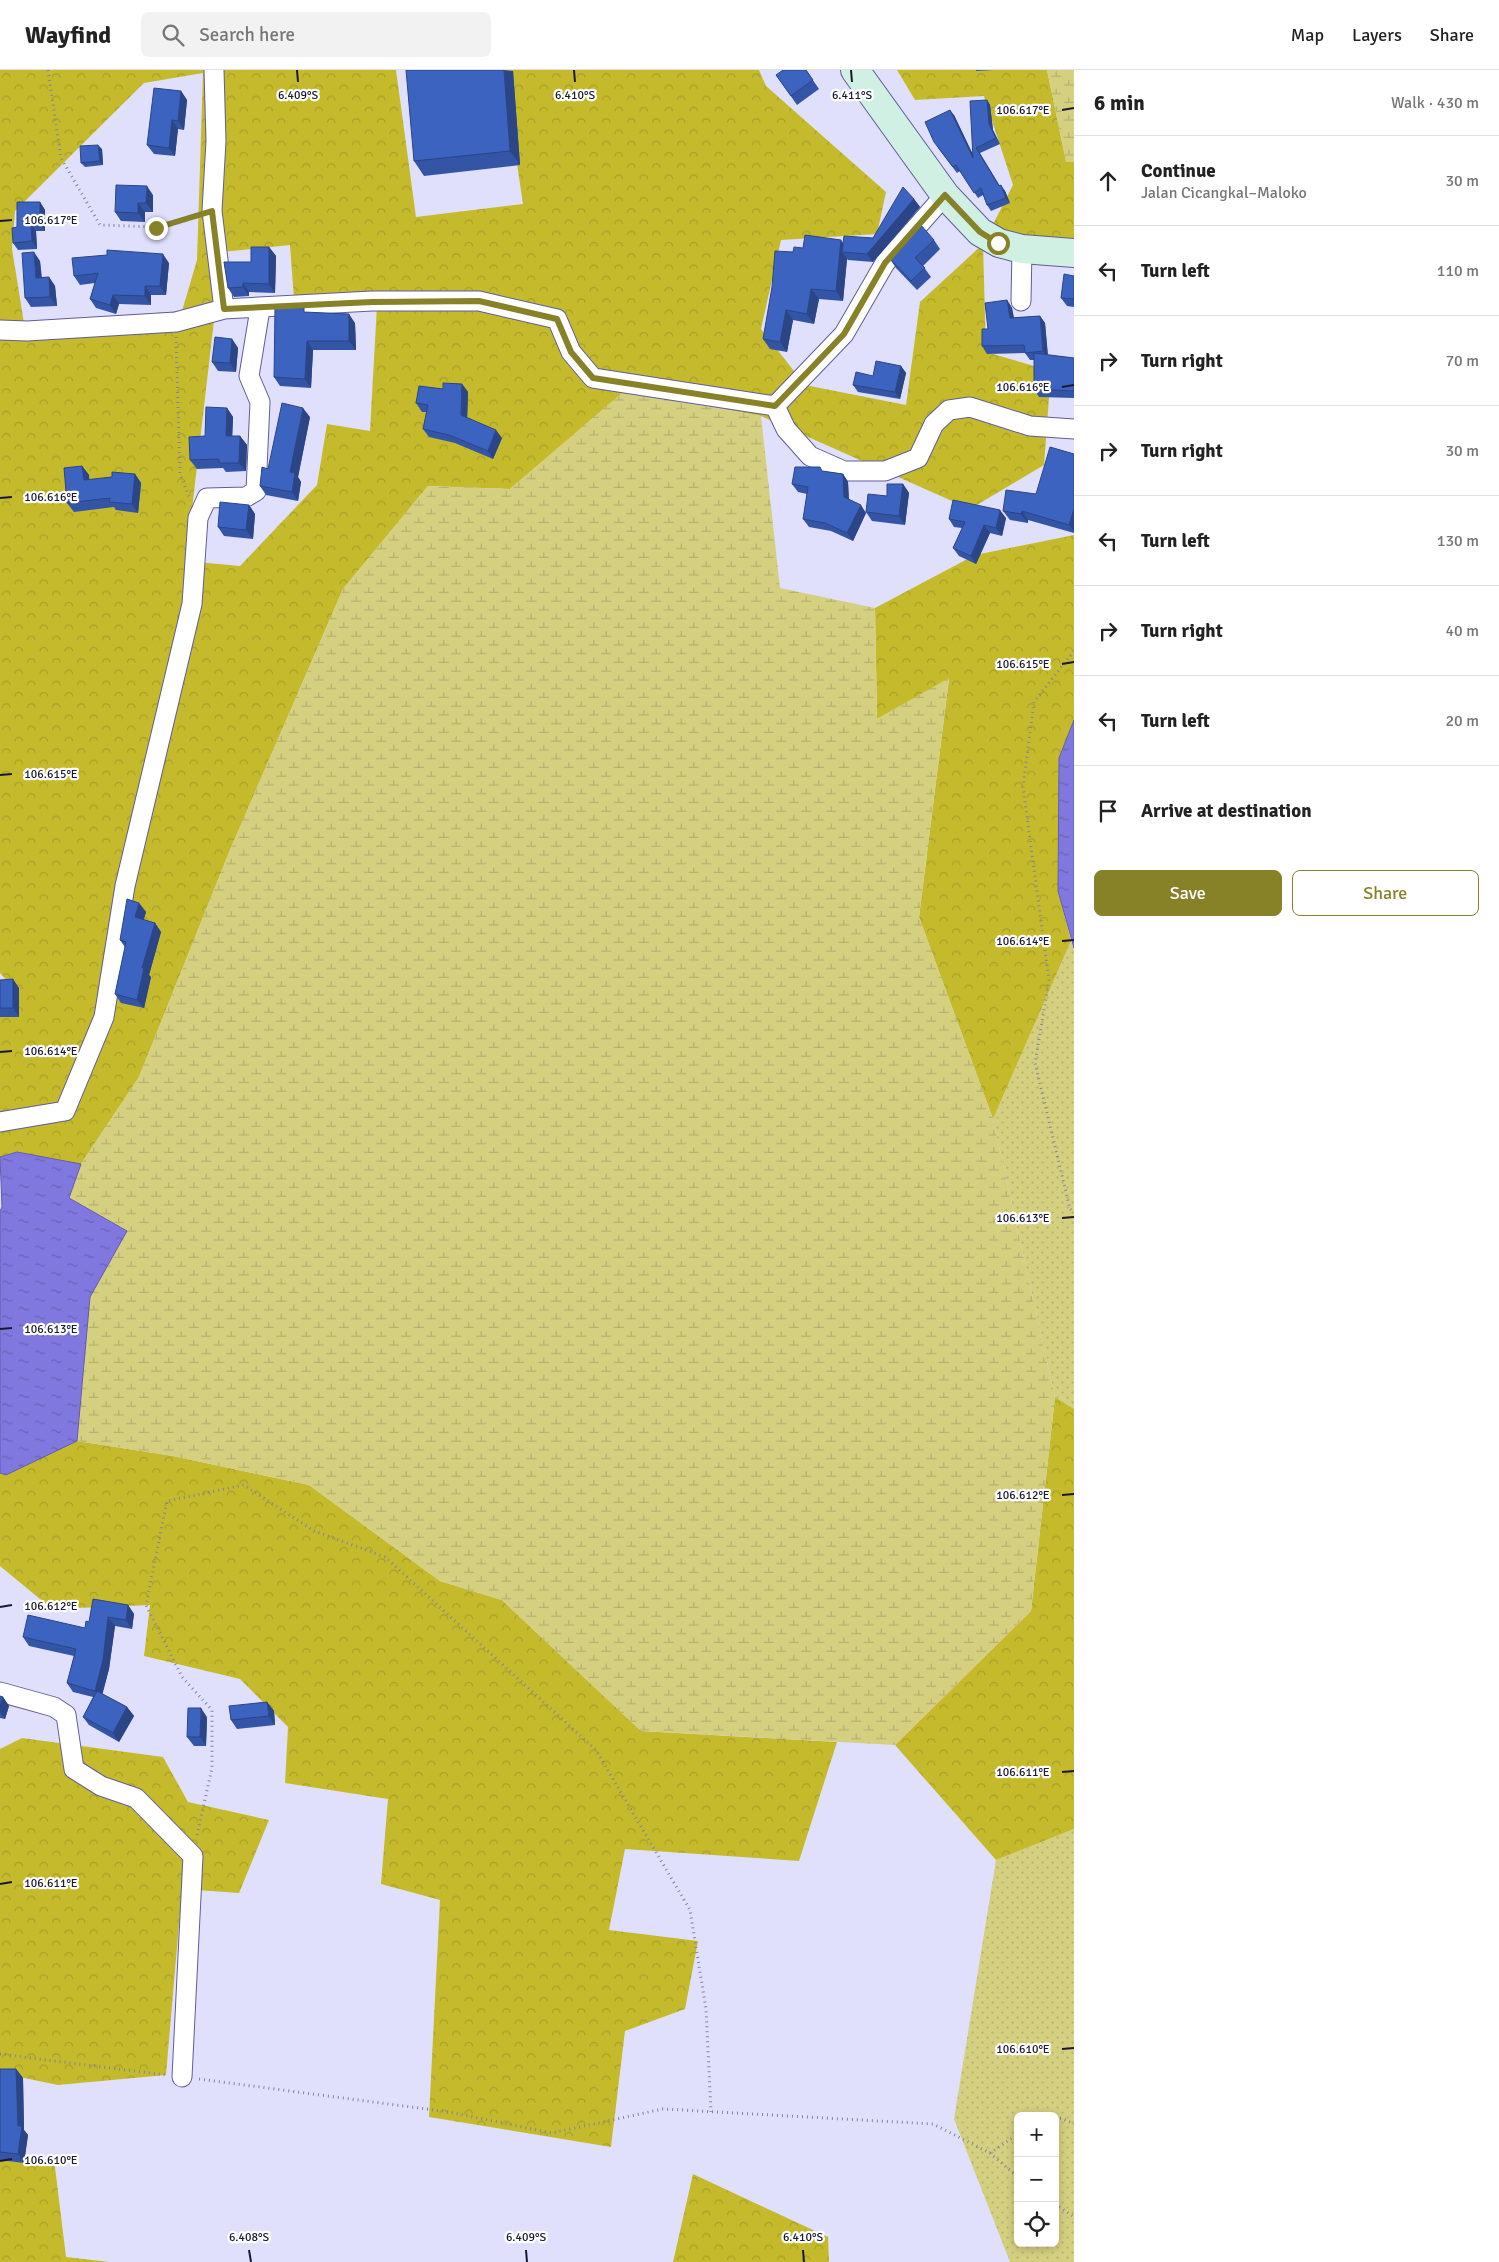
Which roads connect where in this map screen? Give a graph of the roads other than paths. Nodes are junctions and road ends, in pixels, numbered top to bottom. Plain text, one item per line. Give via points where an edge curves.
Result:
1 (214, 70) edge
2 (855, 70) edge
3 (945, 195) junction
4 (1022, 249) junction
5 (1074, 253) edge
6 (1021, 301) dead end
7 (224, 309) junction
8 (260, 309) junction
9 (0, 330) edge
10 (775, 406) junction
11 (1074, 429) edge
12 (0, 1122) edge
13 (0, 1692) edge
14 (182, 2077) road end

1 - 7 street via 216,141 212,211
2 - 3 street
3 - 4 street via 980,232 998,243
3 - 10 street via 885,263 844,334
4 - 5 street
4 - 6 street
7 - 8 street
7 - 9 street via 176,322
8 - 10 street via 372,302 479,301 557,319 571,352 593,378
8 - 12 street via 250,376 260,402 256,491 246,497 207,498 198,518 192,604 125,886 104,1017 65,1112
10 - 11 street via 786,429 810,456 844,471 885,471 918,458 934,424 949,410 970,407 1030,426
13 - 14 street via 54,1707 66,1715 74,1769 101,1786 136,1798 193,1856

